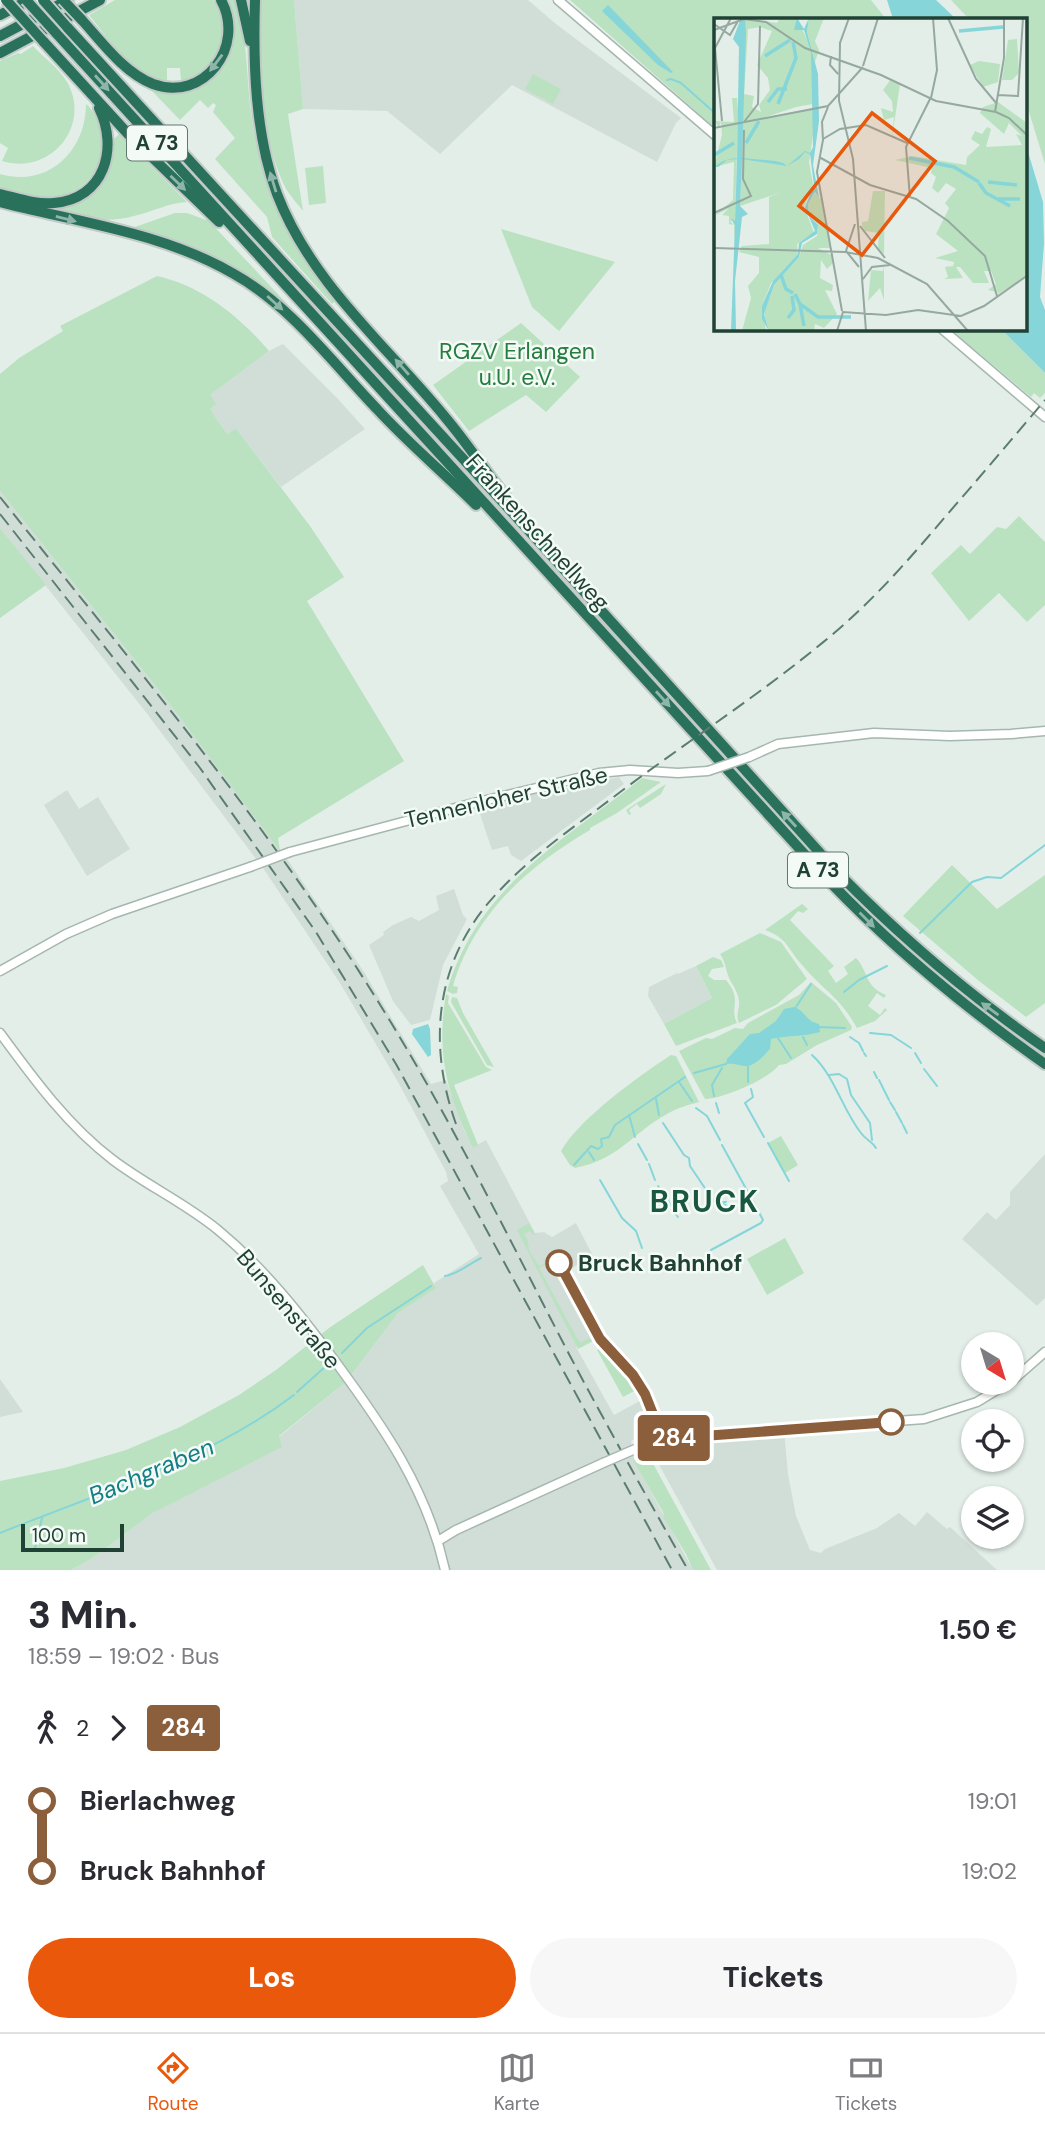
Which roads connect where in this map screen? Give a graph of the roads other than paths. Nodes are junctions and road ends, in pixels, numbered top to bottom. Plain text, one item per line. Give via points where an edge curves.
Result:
1 (6, 0) edge
2 (27, 0) edge
3 (43, 0) edge
4 (66, 0) edge
5 (100, 0) edge
6 (221, 0) edge
7 (241, 0) edge
8 (256, 0) edge
9 (558, 0) edge
10 (0, 15) edge
11 (0, 36) edge
12 (0, 53) edge
13 (256, 71) junction
14 (93, 96) junction
15 (714, 134) edge
16 (0, 194) edge
17 (0, 202) edge
18 (257, 254) junction
19 (944, 331) edge
20 (1045, 417) edge
21 (532, 534) junction
22 (527, 553) junction
23 (1045, 730) edge
24 (0, 971) edge
25 (0, 1033) edge
26 (1045, 1048) edge
27 (1045, 1064) edge
28 (1045, 1352) edge
29 (1024, 1371) edge
30 (989, 1395) edge
31 (438, 1541) junction
32 (445, 1570) edge

1 - 14 highway, bridge
2 - 10 highway
2 -> 18 highway, Frankenschnellweg / A 73, bridge
3 - 21 highway, Frankenschnellweg / A 73, bridge
6 -> 4 highway, bridge via 229,27 223,56 203,78 175,87 156,85 131,72
4 - 11 highway
5 - 12 highway
7 - 13 highway
8 - 13 highway
9 - 15 street
21 -> 13 highway via 447,418 341,299 309,256 271,177
14 - 16 highway via 109,140 105,165 92,185 72,199 51,204
14 -> 18 highway via 236,241
17 -> 22 highway via 194,254 256,288 296,322 423,456
18 - 22 highway, Frankenschnellweg / A 73
19 - 20 street
26 -> 21 highway, Frankenschnellweg / A 73 via 965,990 879,915
22 -> 27 highway, Frankenschnellweg / A 73 via 871,925 958,1000
23 - 24 street, Tennenloher Straße, bridge via 950,736 874,733 778,744 708,771 599,773 295,851 112,914
25 - 31 street, Bunsenstraße via 85,1137 218,1230 261,1269 359,1393 403,1459
28 - 29 street
30 - 31 street, bridge via 923,1419 663,1439
31 - 32 street, Bunsenstraße

